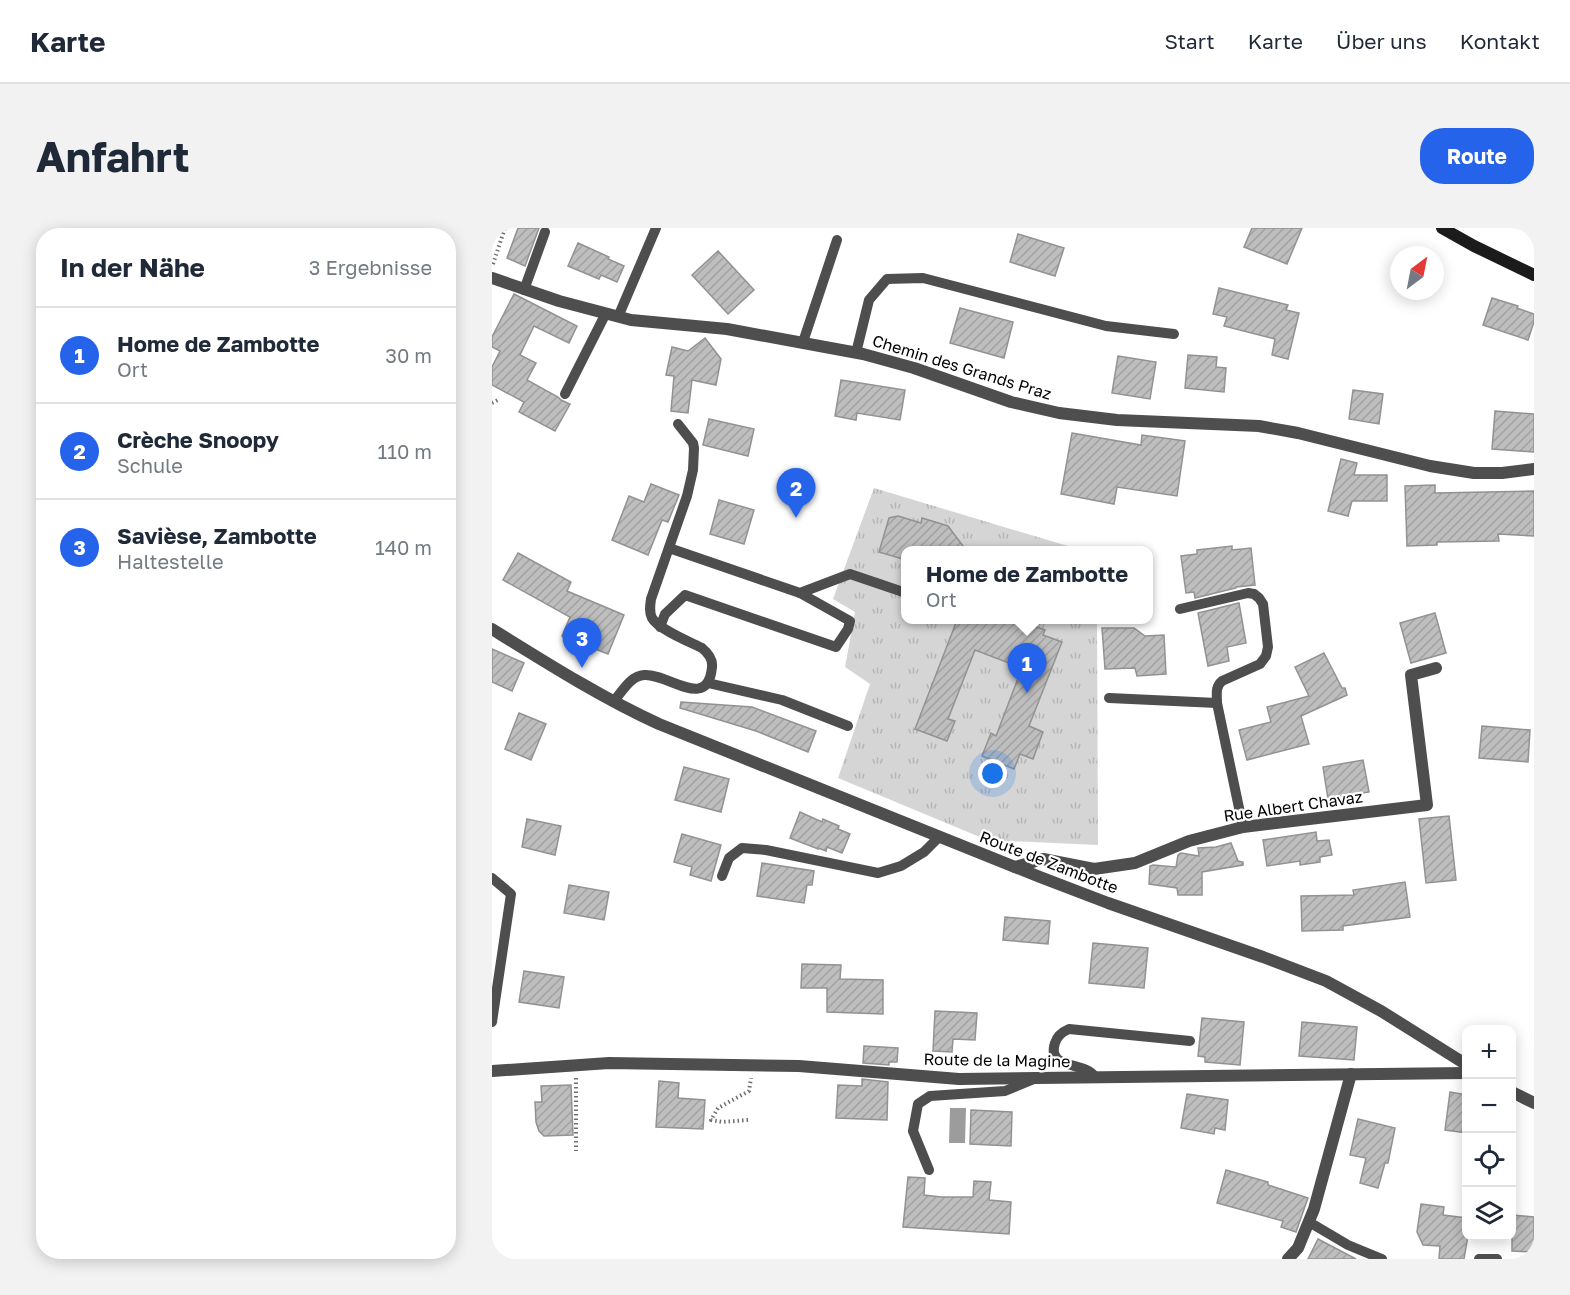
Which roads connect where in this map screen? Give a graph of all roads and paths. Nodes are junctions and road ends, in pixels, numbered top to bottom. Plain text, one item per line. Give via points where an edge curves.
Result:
1 (505, 228) edge
2 (656, 228) edge
3 (1442, 228) edge
4 (545, 232) dead end
5 (837, 240) dead end
6 (492, 266) edge
7 (1534, 275) edge
8 (492, 278) edge
9 (524, 290) junction
10 (606, 313) junction
11 (618, 317) junction
12 (1174, 334) dead end
13 (802, 342) junction
14 (856, 353) junction
15 (565, 394) dead end
16 (500, 399) dead end
17 (492, 404) edge
18 (678, 424) dead end
19 (1534, 469) edge
20 (669, 548) junction
21 (901, 591) edge
22 (800, 593) junction
23 (1180, 609) dead end
24 (660, 627) junction
25 (492, 629) edge
26 (1436, 668) dead end
27 (708, 683) junction
28 (1109, 698) dead end
29 (614, 702) junction
30 (1217, 703) junction
31 (848, 726) dead end
32 (1243, 827) junction
33 (939, 837) junction
34 (1015, 867) junction
35 (722, 876) dead end
36 (492, 878) edge
37 (492, 1022) edge
38 (1190, 1041) dead end
39 (1462, 1062) edge
40 (576, 1065) junction
41 (752, 1065) junction
42 (492, 1071) edge
43 (1462, 1073) edge
44 (1351, 1074) junction
45 (1037, 1077) junction
46 (1095, 1077) junction
47 (1516, 1094) edge
48 (1534, 1103) edge
49 (748, 1120) dead end
50 (576, 1151) dead end
51 (929, 1170) dead end
52 (1309, 1222) junction
53 (1354, 1254) edge
54 (1288, 1259) edge
55 (1382, 1259) edge
56 (1479, 1259) edge
57 (1497, 1259) edge

1 - 6 path
2 - 11 lane
3 - 7 street
4 - 9 lane
5 - 13 lane
8 - 9 street, Chemin des Grands Praz
9 - 10 street, Chemin des Grands Praz
10 - 11 street, Chemin des Grands Praz
10 - 15 lane
11 - 13 street, Chemin des Grands Praz via 727,328
12 - 14 lane via 1106,326 923,278 887,279 869,300
13 - 14 street, Chemin des Grands Praz
14 - 19 street, Chemin des Grands Praz via 1011,402 1077,417 1247,424 1443,469 1474,473
16 - 17 path
18 - 20 lane via 694,448 693,471
20 - 22 lane
20 - 24 lane via 651,599 652,620
21 - 22 lane via 850,574
22 - 24 lane via 850,621 836,647 685,595 665,614
23 - 30 lane via 1248,593 1263,604 1266,656 1260,664 1218,684
24 - 27 lane via 708,652 712,666
25 - 29 street, Route de Zambotte
26 - 32 street, Rue Albert Chavaz via 1411,675 1427,805
27 - 29 lane via 697,689 655,676 638,676
27 - 31 lane via 782,700
28 - 30 lane
29 - 33 street, Route de Zambotte via 659,724
30 - 32 lane
32 - 34 street, Rue Albert Chavaz via 1189,841 1135,863 1094,869 1043,859
33 - 34 street, Route de Zambotte
33 - 35 lane via 901,866 878,873 742,848 729,858
34 - 39 street, Route de Zambotte via 1326,981
36 - 37 lane via 511,894
38 - 46 lane via 1064,1031 1054,1045 1057,1059 1089,1070
40 - 41 street, Route de la Magine
40 - 42 street, Route de la Magine
40 - 50 path
41 - 45 street, Route de la Magine via 959,1079
41 - 49 path via 749,1090 718,1108 711,1120
43 - 44 street, Route de la Magine
44 - 46 street, Route de la Magine
44 - 52 street
45 - 46 street, Route de la Magine
45 - 51 lane via 1005,1091 930,1096 918,1104 913,1131
47 - 48 street
52 - 53 lane
52 - 54 street via 1298,1248
53 - 55 lane
56 - 57 lane

